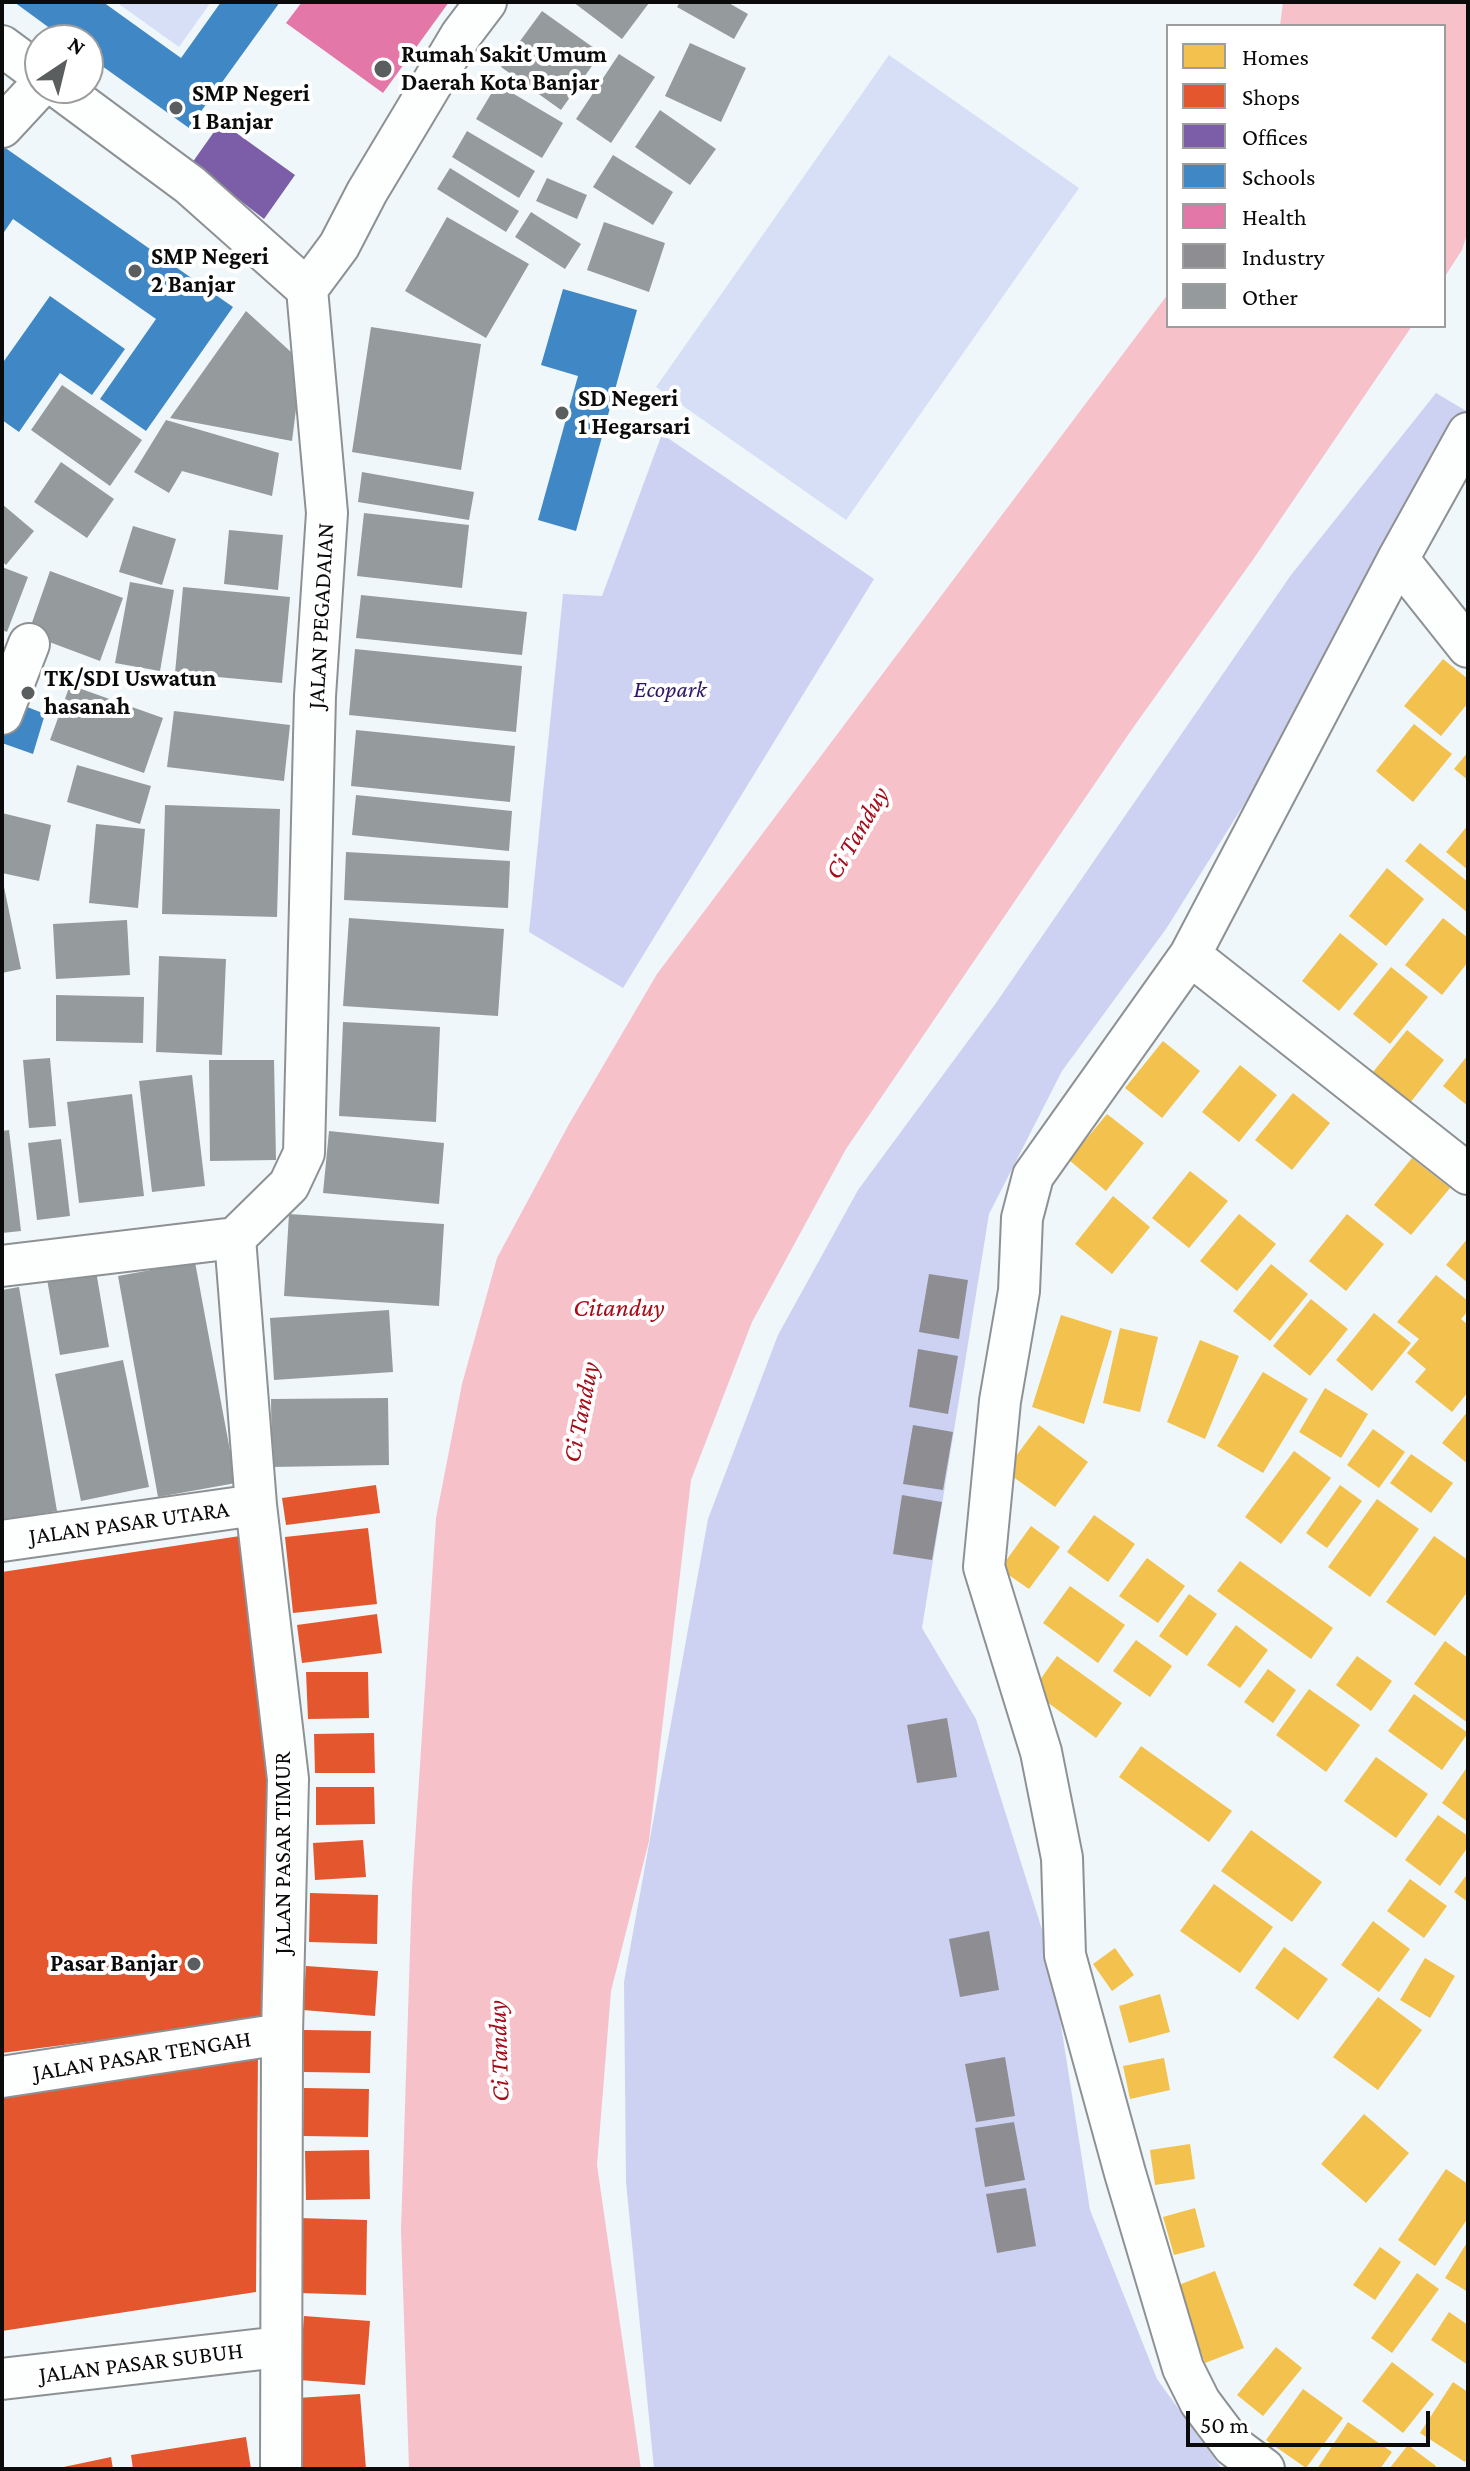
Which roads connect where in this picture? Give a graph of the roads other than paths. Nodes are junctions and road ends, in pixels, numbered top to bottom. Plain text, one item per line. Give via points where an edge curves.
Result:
1 (486, 2) edge
2 (2, 46) edge
3 (24, 62) edge
4 (24, 103) edge
5 (81, 104) edge
6 (2, 127) edge
7 (307, 289) junction
8 (1468, 433) edge
9 (1398, 559) junction
10 (29, 644) dead end
11 (1468, 647) edge
12 (2, 714) edge
13 (1190, 955) junction
14 (1468, 1174) edge
15 (235, 1238) junction
16 (2, 1266) edge
17 (256, 1505) junction
18 (2, 1541) edge
19 (282, 2034) junction
20 (2, 2077) edge
21 (280, 2347) junction
22 (2, 2379) edge
23 (281, 2469) edge
24 (1264, 2469) edge

1 - 7 street via 461,35 339,246
2 - 3 street
4 - 6 street
5 - 7 street via 190,185
7 - 15 street, JALAN PEGADAIAN via 327,513 315,696 304,1153 289,1185
8 - 9 street
9 - 11 street
9 - 13 street
10 - 12 street
13 - 14 street
13 - 24 street via 1033,1176 1022,1218 1019,1291 1000,1401 984,1567 1041,1752 1062,1858 1065,1955 1183,2368 1200,2402 1233,2446
15 - 16 street
15 - 17 street, JALAN PASAR TIMUR
17 - 18 street, JALAN PASAR UTARA
17 - 19 street, JALAN PASAR TIMUR via 288,1779
19 - 20 street, JALAN PASAR TENGAH
19 - 21 street, JALAN PASAR TIMUR
21 - 22 street, JALAN PASAR SUBUH
21 - 23 street, JALAN PASAR TIMUR

